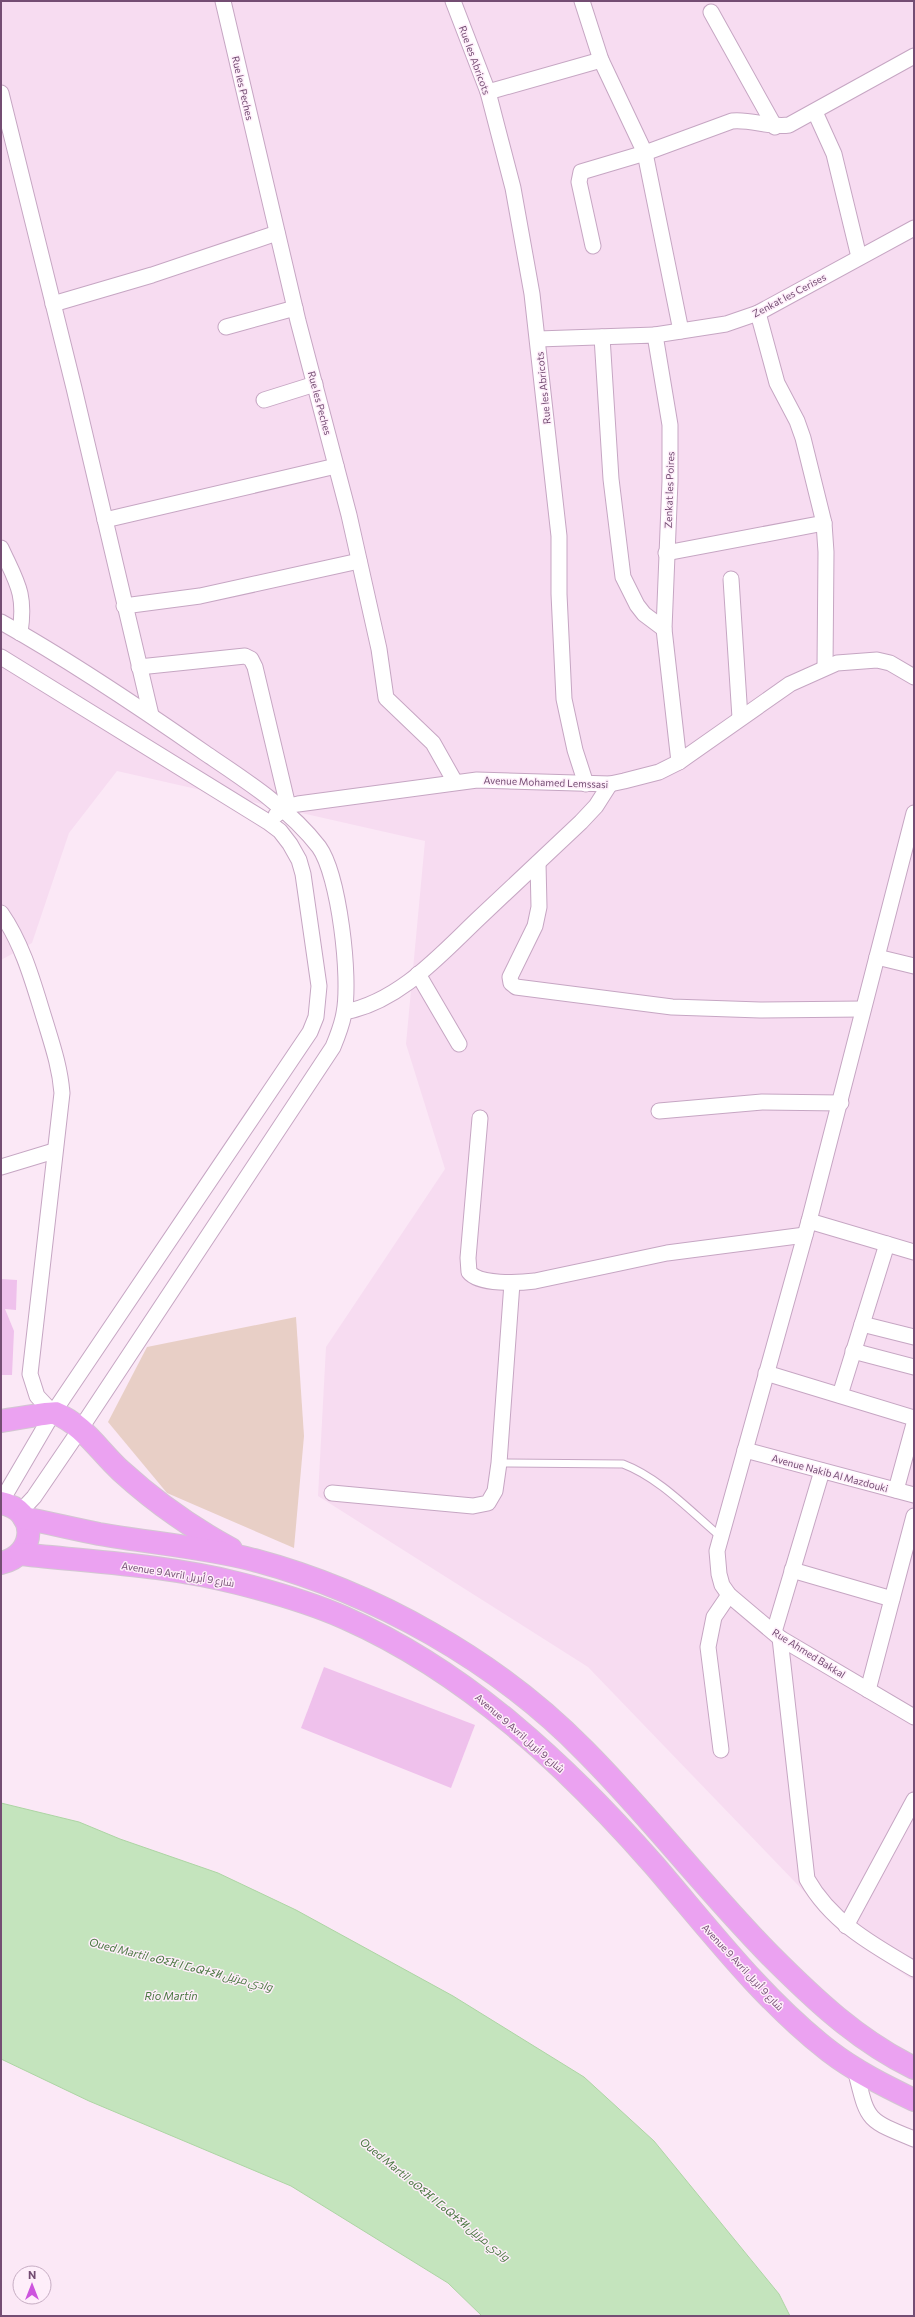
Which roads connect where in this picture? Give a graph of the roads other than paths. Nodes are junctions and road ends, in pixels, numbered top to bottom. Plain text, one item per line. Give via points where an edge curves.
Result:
1 (223, 1) edge
2 (453, 1) edge
3 (582, 1) edge
4 (711, 12) dead end
5 (914, 56) edge
6 (601, 60) junction
7 (488, 92) junction
8 (1, 93) edge
9 (814, 112) junction
10 (775, 127) junction
11 (645, 153) junction
12 (914, 228) edge
13 (277, 233) junction
14 (593, 246) dead end
15 (859, 257) junction
16 (53, 304) junction
17 (295, 308) junction
18 (758, 313) junction
19 (226, 327) dead end
20 (681, 332) junction
21 (655, 335) junction
22 (602, 337) junction
23 (538, 339) junction
24 (315, 384) junction
25 (264, 400) dead end
26 (336, 466) junction
27 (105, 520) junction
28 (824, 523) junction
29 (1, 548) edge
30 (666, 553) junction
31 (359, 561) junction
32 (731, 579) dead end
33 (124, 606) junction
34 (1, 622) edge
35 (664, 629) junction
36 (20, 633) junction
37 (1, 657) edge
38 (139, 667) junction
39 (825, 667) junction
40 (914, 677) edge
41 (151, 715) junction
42 (740, 718) junction
43 (679, 762) junction
44 (455, 782) junction
45 (586, 784) junction
46 (610, 784) junction
47 (285, 808) junction
48 (914, 813) edge
49 (268, 822) junction
50 (538, 863) junction
51 (1, 913) edge
52 (877, 957) junction
53 (914, 966) edge
54 (418, 974) junction
55 (863, 1009) junction
56 (345, 1012) junction
57 (459, 1044) dead end
58 (841, 1102) junction
59 (659, 1111) dead end
60 (480, 1118) dead end
61 (54, 1152) junction
62 (1, 1167) edge
63 (807, 1228) junction
64 (887, 1244) junction
65 (914, 1252) edge
66 (512, 1283) junction
67 (862, 1324) junction
68 (914, 1337) edge
69 (853, 1351) junction
70 (914, 1367) edge
71 (766, 1373) junction
72 (840, 1395) junction
73 (54, 1412) junction
74 (914, 1418) edge
75 (1, 1421) edge
76 (914, 1424) edge
77 (81, 1428) junction
78 (745, 1450) junction
79 (499, 1463) junction
80 (822, 1471) junction
81 (896, 1490) junction
82 (332, 1493) dead end
83 (914, 1495) edge
84 (12, 1508) edge
85 (914, 1516) edge
86 (719, 1544) junction
87 (21, 1554) junction
88 (251, 1560) junction
89 (1, 1564) edge
90 (792, 1570) junction
91 (729, 1595) junction
92 (892, 1598) junction
93 (777, 1635) junction
94 (868, 1690) junction
95 (914, 1717) edge
96 (721, 1750) dead end
97 (914, 1800) edge
98 (846, 1926) junction
99 (914, 1969) edge
100 (914, 2068) edge
101 (855, 2069) junction
102 (914, 2100) edge
103 (914, 2139) edge

1 - 13 street, Rue les Peches
2 - 7 street, Rue les Abricots
3 - 6 street
4 - 10 street
5 - 9 street
6 - 7 street
6 - 11 street
7 - 23 street, Rue les Abricots via 514,195
8 - 16 street
9 - 10 street via 789,125
9 - 15 street via 834,154
10 - 11 street via 746,120 732,121
11 - 14 street via 581,172 579,182
11 - 20 street
12 - 15 street, Zenkat les Cerises
13 - 16 street via 152,276
13 - 17 street, Rue les Peches
15 - 18 street, Zenkat les Cerises
16 - 27 street
17 - 19 street
17 - 24 street, Rue les Peches
18 - 20 street, Zenkat les Cerises via 726,324
18 - 28 street via 774,376 803,438
20 - 21 street, Zenkat les Cerises
21 - 22 street
21 - 30 street, Zenkat les Poires via 670,425
22 - 23 street
22 - 35 street via 611,479 623,577 644,614
23 - 45 street, Rue les Abricots via 559,536 564,699 575,750
24 - 25 street
24 - 26 street, Rue les Peches
26 - 27 street
26 - 31 street, Rue les Peches
27 - 33 street
28 - 30 street
28 - 39 street
29 - 36 street via 22,599
30 - 35 street, Zenkat les Poires
31 - 33 street via 200,596
31 - 44 street, Rue les Peches via 379,649 386,698 432,743
32 - 42 street
33 - 38 street
34 - 36 street
35 - 43 street, Zenkat les Poires
36 - 41 street
37 - 49 street
38 - 41 street
38 - 47 street via 245,656 251,659 255,667
39 - 40 street, Avenue Mohamed Lemssasi via 848,661 877,660 890,662
39 - 42 street, Avenue Mohamed Lemssasi via 790,684
41 - 47 street
42 - 43 street, Avenue Mohamed Lemssasi
43 - 46 street, Avenue Mohamed Lemssasi via 640,778
44 - 45 street, Avenue Mohamed Lemssasi via 477,780
44 - 47 street, Avenue Mohamed Lemssasi
45 - 46 street, Avenue Mohamed Lemssasi
46 - 50 street via 596,806
47 - 49 street
47 - 56 street via 328,863 333,880 346,965
48 - 52 street, Rue Ahmed Bakkal
49 - 73 street via 280,831 290,844 303,874 319,986 316,1017 310,1032
50 - 54 street
50 - 55 street via 539,907 533,932 510,977 511,983 516,987 672,1007 760,1010
51 - 61 street via 29,968 58,1062 62,1093
52 - 53 street
52 - 55 street, Rue Ahmed Bakkal
54 - 56 street via 388,996 360,1009
54 - 57 street
55 - 58 street, Rue Ahmed Bakkal
56 - 77 street via 333,1047
58 - 59 street via 762,1102
58 - 63 street, Rue Ahmed Bakkal
60 - 66 street via 468,1266 472,1276 478,1279
61 - 62 street
61 - 73 street via 30,1374 37,1396
63 - 64 street
63 - 66 street via 535,1281
63 - 71 street, Rue Ahmed Bakkal
64 - 65 street
64 - 67 street
66 - 79 street
67 - 68 street
67 - 69 street
69 - 70 street
69 - 72 street
71 - 72 street
71 - 78 street, Rue Ahmed Bakkal
72 - 74 street
73 - 75 highway
73 - 77 highway
73 - 84 street
76 - 81 street
77 - 84 street via 34,1497
77 - 88 highway via 120,1470 155,1501 195,1530
78 - 80 street, Avenue Nakib Al Mazdouki
78 - 86 street, Rue Ahmed Bakkal
79 - 82 street via 492,1498 482,1506
79 - 86 lane via 623,1464 653,1480
80 - 81 street, Avenue Nakib Al Mazdouki
80 - 90 street
81 - 83 street, Avenue Nakib Al Mazdouki
84 - 87 highway via 29,1532
84 - 88 highway via 98,1533
85 - 92 street
86 - 91 street, Rue Ahmed Bakkal via 716,1561 722,1586
87 - 89 highway
87 - 101 highway, Avenue 9 Avril شارع 9 أبريل via 150,1567 236,1582 313,1605 346,1618 398,1645 487,1702 568,1774 644,1854 706,1928 776,2004 828,2051
88 - 100 highway via 298,1573 358,1596 408,1622 502,1678 548,1715 584,1750 644,1814 737,1921 830,2014 863,2039
90 - 92 street
90 - 93 street
91 - 93 street, Rue Ahmed Bakkal
91 - 96 street via 714,1617 708,1647
92 - 94 street
93 - 94 street, Rue Ahmed Bakkal
93 - 98 street via 807,1879 815,1892
94 - 95 street, Rue Ahmed Bakkal
97 - 98 street
98 - 99 street via 858,1936
101 - 102 highway, Avenue 9 Avril شارع 9 أبريل
101 - 103 street via 864,2105 873,2120 881,2126

